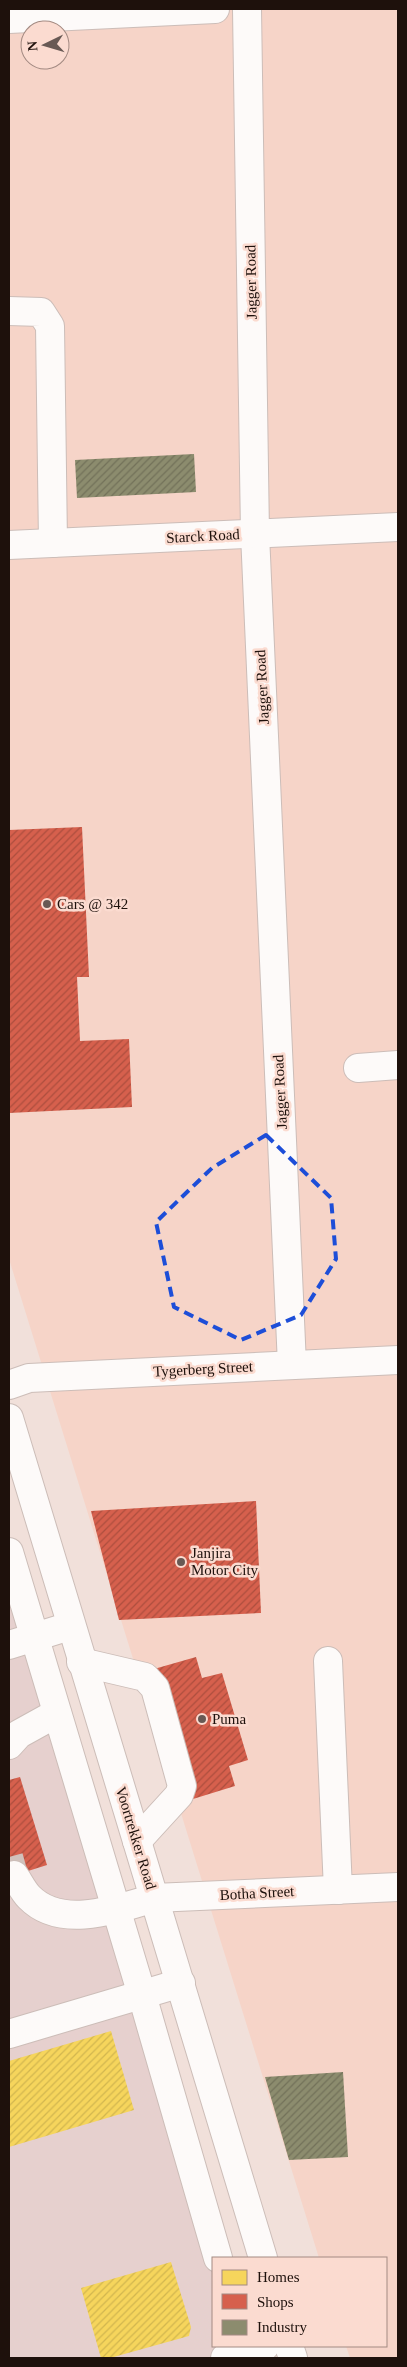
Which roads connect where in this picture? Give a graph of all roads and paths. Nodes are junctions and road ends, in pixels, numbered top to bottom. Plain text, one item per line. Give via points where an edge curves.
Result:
1 (215, 9) edge
2 (247, 9) edge
3 (9, 19) edge
4 (9, 311) edge
5 (398, 527) edge
6 (255, 534) junction
7 (53, 543) junction
8 (9, 545) edge
9 (398, 1066) edge
10 (358, 1068) dead end
11 (398, 1360) edge
12 (292, 1365) junction
13 (9, 1385) edge
14 (9, 1418) edge
15 (9, 1552) edge
16 (70, 1626) junction
17 (21, 1641) edge
18 (328, 1661) dead end
19 (81, 1662) junction
20 (57, 1713) junction
21 (9, 1744) edge
22 (136, 1841) junction
23 (14, 1875) dead end
24 (398, 1887) edge
25 (338, 1890) junction
26 (154, 1898) junction
27 (116, 1909) junction
28 (181, 1983) junction
29 (142, 1995) junction
30 (9, 2034) edge
31 (218, 2257) edge
32 (263, 2257) edge

1 - 3 street
2 - 6 street, Jagger Road
4 - 7 street via 41,312 50,326
5 - 6 street, Starck Road
6 - 7 street, Starck Road
6 - 12 street, Jagger Road
7 - 8 street, Starck Road
9 - 10 street
11 - 12 street, Tygerberg Street
12 - 13 street, Tygerberg Street via 29,1378
14 - 16 street, Voortrekker Road
15 - 17 street
16 - 17 street
16 - 19 street, Voortrekker Road
17 - 20 street
18 - 25 street
19 - 22 street, Voortrekker Road
19 - 22 street via 144,1677 155,1688 182,1786 180,1795
20 - 21 street via 19,1734
20 - 27 street
22 - 26 street, Voortrekker Road
23 - 27 street, Botha Street via 30,1898 50,1911 74,1915
24 - 25 street, Botha Street
25 - 26 street, Botha Street
26 - 27 street, Botha Street
26 - 28 street, Voortrekker Road
27 - 29 street
28 - 29 street
28 - 32 street, Voortrekker Road
29 - 30 street
29 - 31 street

